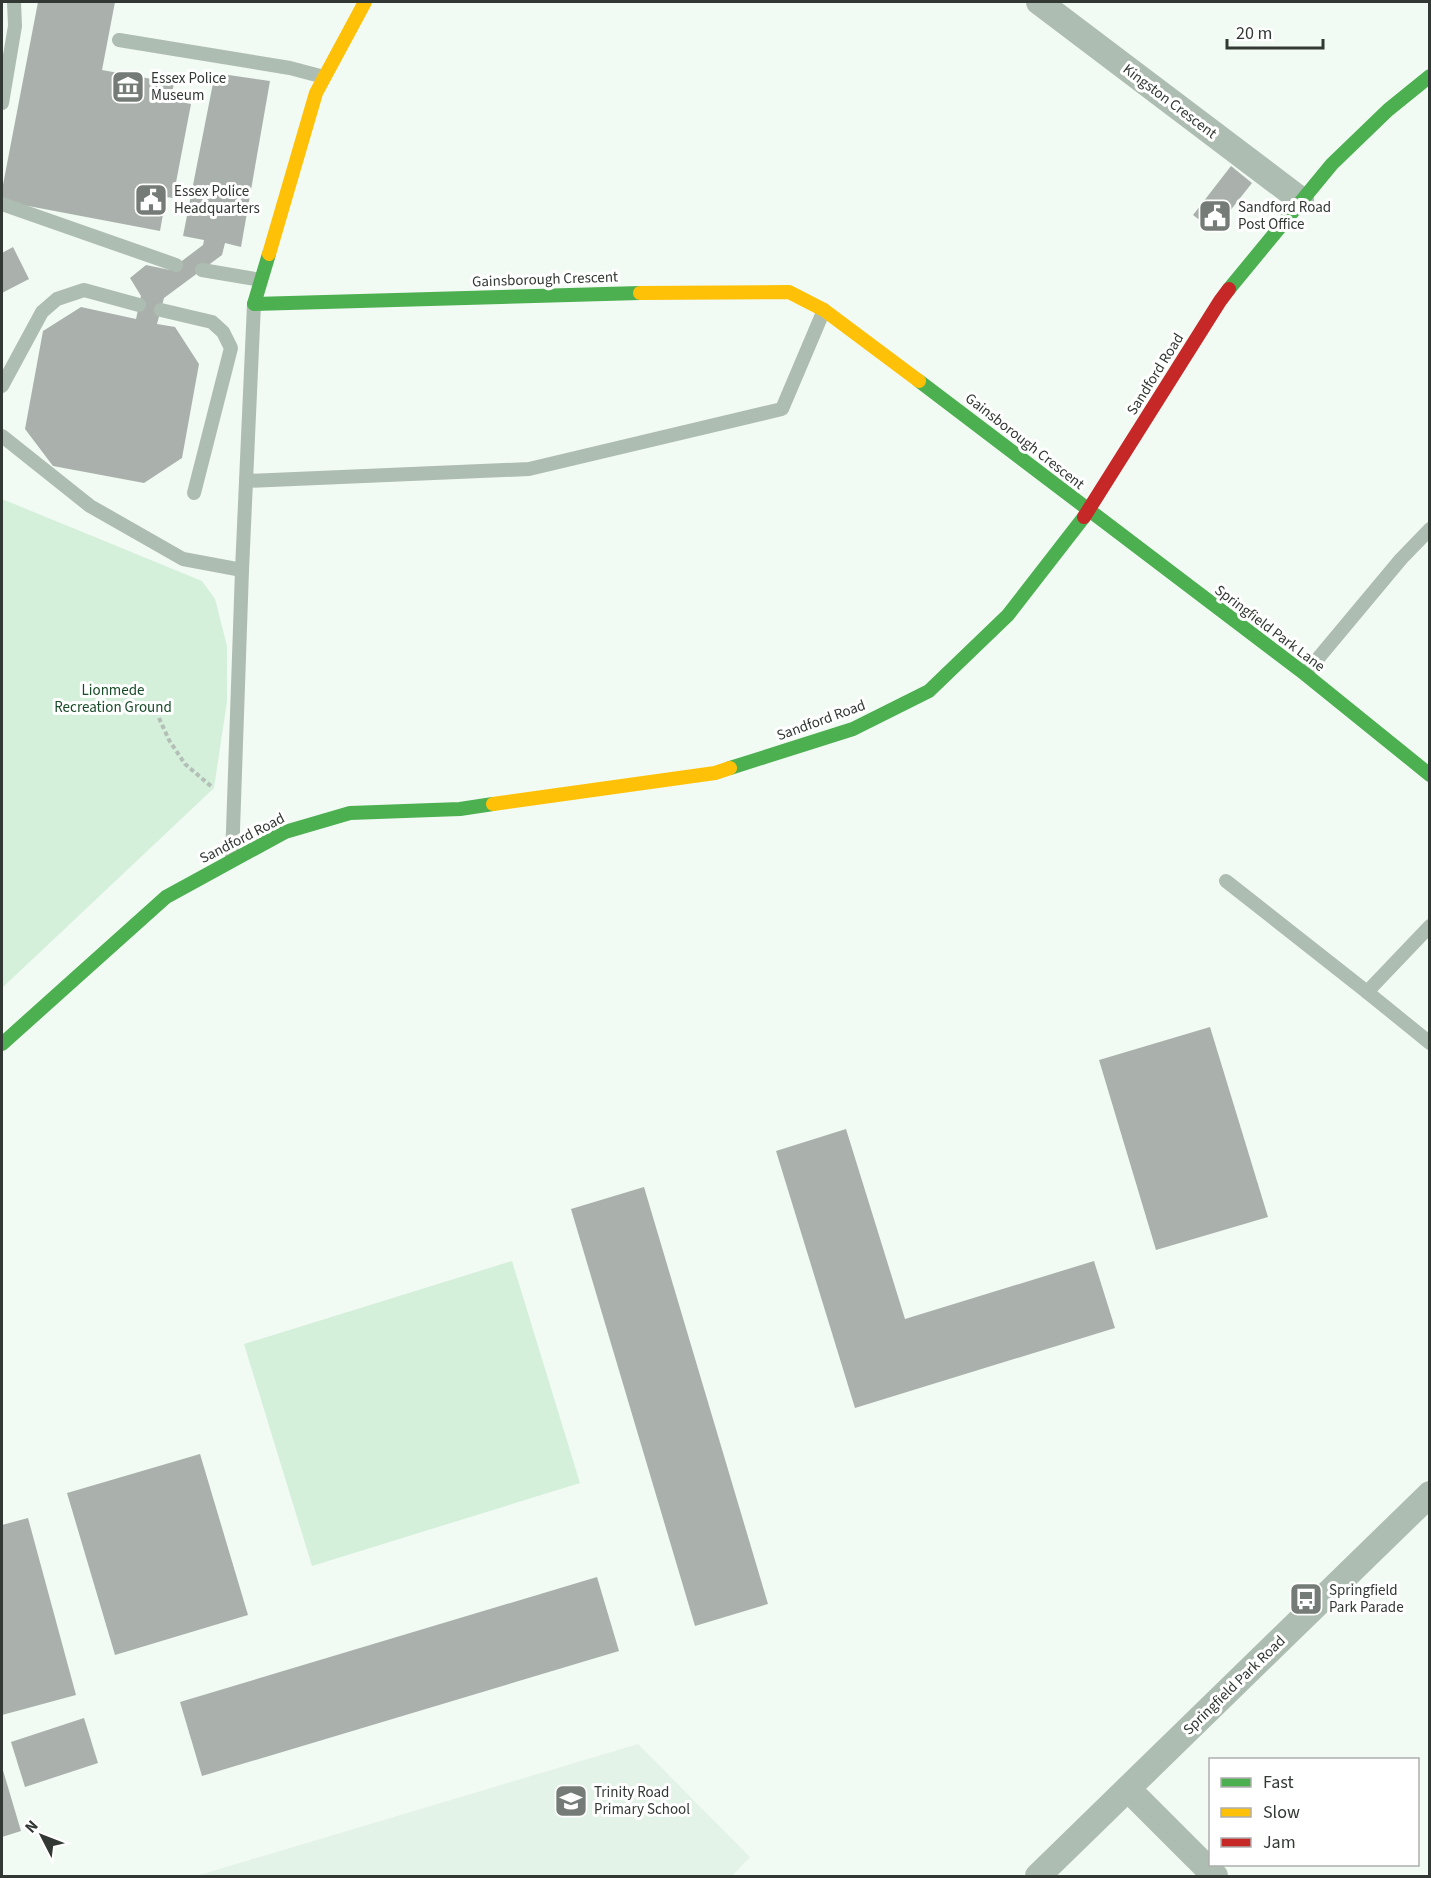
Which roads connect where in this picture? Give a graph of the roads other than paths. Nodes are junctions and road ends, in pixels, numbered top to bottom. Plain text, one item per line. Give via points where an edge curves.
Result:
1 (14, 2) edge
2 (365, 2) edge
3 (1039, 2) edge
4 (119, 40) dead end
5 (1430, 76) edge
6 (324, 77) junction
7 (2, 103) edge
8 (1301, 200) junction
9 (2, 204) edge
10 (176, 265) dead end
11 (202, 270) dead end
12 (261, 280) junction
13 (254, 304) junction
14 (139, 305) dead end
15 (161, 310) dead end
16 (824, 310) junction
17 (2, 386) edge
18 (2, 436) edge
19 (246, 481) junction
20 (194, 493) dead end
21 (1089, 511) junction
22 (1430, 529) edge
23 (242, 570) junction
24 (1305, 674) junction
25 (1430, 775) edge
26 (232, 861) junction
27 (1226, 880) dead end
28 (1430, 926) edge
29 (1367, 992) junction
30 (1430, 1043) edge
31 (2, 1044) edge
32 (1430, 1494) edge
33 (1128, 1789) junction
34 (1038, 1876) edge
35 (1215, 1876) edge

1 - 7 lane via 15,26
2 - 6 street
3 - 8 street, Kingston Crescent
4 - 6 lane
5 - 8 street, Sandford Road via 1380,117
6 - 12 street via 315,93
8 - 21 street, Sandford Road via 1220,301
9 - 10 lane
11 - 12 lane
12 - 13 street
13 - 16 street, Gainsborough Crescent via 789,292
13 - 19 lane
14 - 17 lane via 84,290 57,299 42,312
15 - 20 lane via 212,322 231,348
16 - 19 lane via 782,409 529,469
16 - 21 street, Gainsborough Crescent
18 - 23 lane via 90,506 183,559
19 - 23 lane
21 - 24 street, Springfield Park Lane
21 - 26 street, Sandford Road via 1008,615 929,691 853,729 715,772 460,808 350,813 285,832
22 - 24 lane
23 - 26 lane
24 - 25 street, Springfield Park Lane
26 - 31 street, Sandford Road via 166,897
27 - 29 lane
28 - 29 lane
29 - 30 lane
32 - 33 street, Springfield Park Road
33 - 34 street, Springfield Park Road
33 - 35 street

